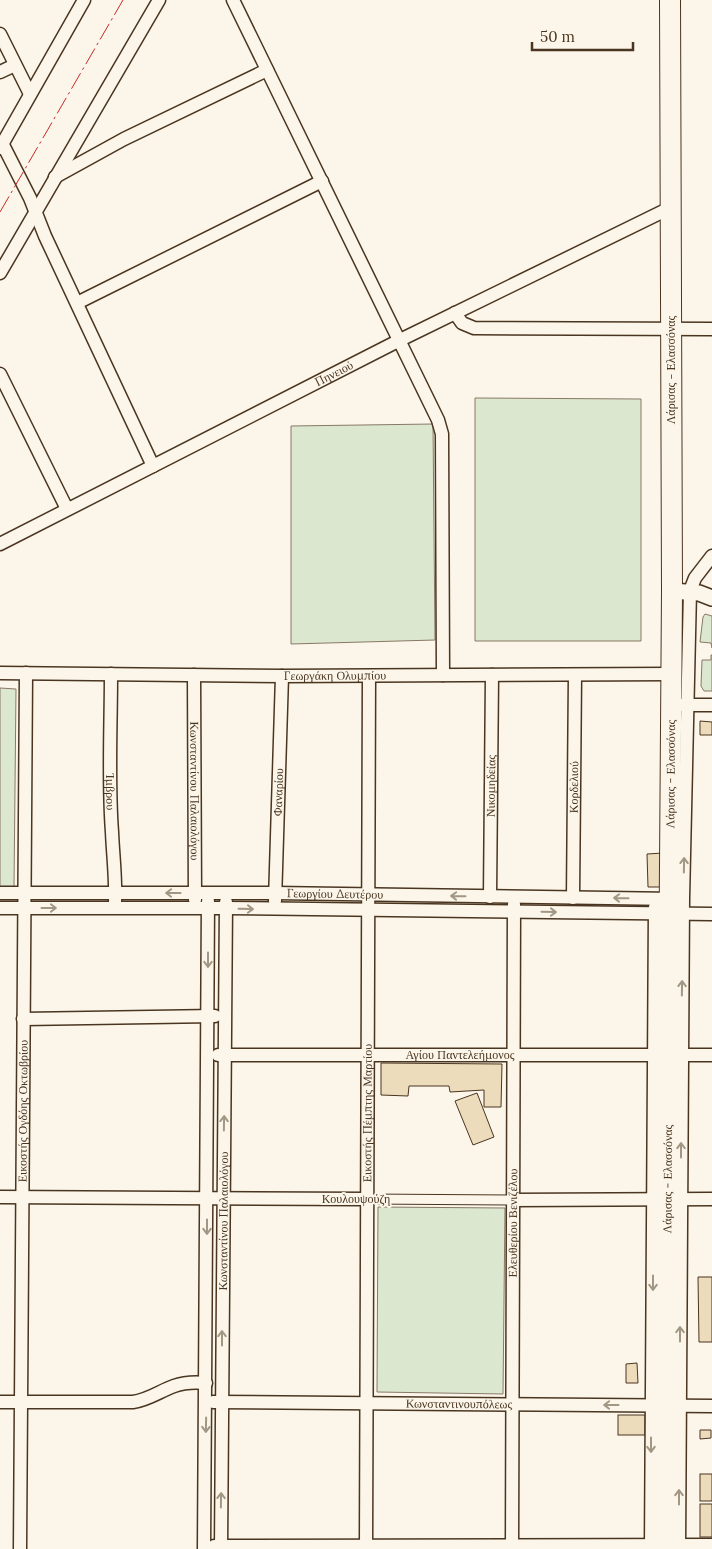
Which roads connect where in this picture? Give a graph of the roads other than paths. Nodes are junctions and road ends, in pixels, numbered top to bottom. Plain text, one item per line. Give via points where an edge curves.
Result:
1 (84, 0) edge
2 (159, 0) edge
3 (233, 0) edge
4 (670, 0) edge
5 (0, 34) edge
6 (15, 64) junction
7 (267, 70) junction
8 (0, 72) edge
9 (30, 94) junction
10 (1, 146) edge
11 (55, 176) junction
12 (322, 181) junction
13 (670, 208) junction
14 (34, 213) junction
15 (0, 273) edge
16 (77, 303) junction
17 (455, 313) junction
18 (712, 328) edge
19 (670, 329) junction
20 (398, 340) junction
21 (0, 374) edge
22 (153, 466) junction
23 (67, 509) junction
24 (0, 544) edge
25 (712, 556) edge
26 (681, 591) junction
27 (712, 598) edge
28 (0, 673) edge
29 (26, 673) junction
30 (111, 674) junction
31 (671, 674) junction
32 (194, 675) junction
33 (443, 675) junction
34 (492, 675) junction
35 (574, 675) junction
36 (282, 676) junction
37 (369, 676) junction
38 (712, 704) edge
39 (679, 705) junction
40 (0, 893) edge
41 (25, 893) junction
42 (116, 893) junction
43 (275, 893) junction
44 (195, 894) junction
45 (208, 894) junction
46 (226, 894) junction
47 (368, 895) junction
48 (490, 897) junction
49 (514, 897) junction
50 (573, 898) junction
51 (669, 906) junction
52 (0, 908) edge
53 (24, 908) junction
54 (201, 908) junction
55 (226, 908) junction
56 (115, 909) junction
57 (274, 909) junction
58 (368, 910) junction
59 (514, 912) junction
60 (712, 914) edge
61 (208, 1016) junction
62 (225, 1016) junction
63 (23, 1019) junction
64 (225, 1054) junction
65 (368, 1054) junction
66 (208, 1055) junction
67 (514, 1055) junction
68 (668, 1055) junction
69 (712, 1055) edge
70 (0, 1197) edge
71 (22, 1197) junction
72 (207, 1199) junction
73 (223, 1199) junction
74 (367, 1199) junction
75 (667, 1199) junction
76 (712, 1199) edge
77 (513, 1200) junction
78 (206, 1383) junction
79 (0, 1402) edge
80 (22, 1402) junction
81 (206, 1402) junction
82 (222, 1402) junction
83 (366, 1403) junction
84 (512, 1404) junction
85 (666, 1406) junction
86 (712, 1406) edge
87 (712, 1545) edge
88 (204, 1547) edge
89 (512, 1547) edge
90 (665, 1547) edge
91 (221, 1548) edge
92 (366, 1548) edge
93 (20, 1549) edge

1 - 9 street
2 - 11 street
3 - 7 street
4 - 13 highway, Λάρισας - Ελασσόνας
5 - 6 street
6 - 8 street
6 - 9 street
7 - 11 street
7 - 12 street
9 - 10 street
10 - 14 street via 30,198
11 - 14 street
12 - 16 street
12 - 20 street
13 - 17 street, Πηνειού
13 - 19 highway, Λάρισας - Ελασσόνας
14 - 15 street
14 - 16 street
16 - 22 street
17 - 19 street via 465,325 474,328
17 - 20 street, Πηνειού
18 - 19 street
19 - 26 highway, Λάρισας - Ελασσόνας
20 - 22 street, Πηνειού
20 - 33 street via 442,434
21 - 23 street
22 - 23 street, Πηνειού
23 - 24 street, Πηνειού
25 - 26 street
26 - 27 street via 699,592
26 - 31 highway, Λάρισας - Ελασσόνας
26 - 39 street
28 - 29 street, Γεωργάκη Ολυμπίου
29 - 30 street, Γεωργάκη Ολυμπίου
29 - 41 street, Εικοστής Ογδόης Οκτωβρίου
30 - 32 street, Γεωργάκη Ολυμπίου
30 - 42 street, Ίμβρου via 111,809
31 - 35 street, Γεωργάκη Ολυμπίου
31 - 39 highway, Λάρισας - Ελασσόνας
32 - 36 street, Γεωργάκη Ολυμπίου
32 - 44 street, Κωνσταντίνου Παλαιολόγου
33 - 34 street, Γεωργάκη Ολυμπίου
33 - 37 street, Γεωργάκη Ολυμπίου
34 - 35 street, Γεωργάκη Ολυμπίου
34 - 48 street, Νικομηδείας
35 - 50 street, Κορδελιού
36 - 37 street, Γεωργάκη Ολυμπίου
36 - 43 street, Φαναρίου
37 - 47 street, Εικοστής Πέμπτης Μαρτίου
38 - 39 street
39 - 51 highway, Λάρισας - Ελασσόνας
40 - 41 street, Γεωργίου Δευτέρου
41 - 42 street, Γεωργίου Δευτέρου
41 - 53 street, Εικοστής Ογδόης Οκτωβρίου
44 -> 42 street, Γεωργίου Δευτέρου
42 - 56 street, Ίμβρου
43 - 46 street, Γεωργίου Δευτέρου
43 - 47 street, Γεωργίου Δευτέρου
43 - 57 street, Φαναρίου
44 - 45 street, Γεωργίου Δευτέρου
44 - 54 street, Κωνσταντίνου Παλαιολόγου
45 - 46 street, Γεωργίου Δευτέρου
45 - 54 street, Κωνσταντίνου Παλαιολόγου
46 - 55 street, Κωνσταντίνου Παλαιολόγου
48 -> 47 street, Γεωργίου Δευτέρου
47 - 58 street, Εικοστής Πέμπτης Μαρτίου
48 - 49 street, Γεωργίου Δευτέρου
49 - 50 street, Γεωργίου Δευτέρου
49 - 59 street, Ελευθερίου Βενιζέλου
51 -> 50 street, Γεωργίου Δευτέρου
59 -> 51 street, Γεωργίου Δευτέρου
51 - 60 street
51 - 68 highway, Λάρισας - Ελασσόνας
52 - 53 street, Γεωργίου Δευτέρου
53 -> 56 street, Γεωργίου Δευτέρου
53 - 63 street, Εικοστής Ογδόης Οκτωβρίου
54 - 55 street, Γεωργίου Δευτέρου
54 - 56 street, Γεωργίου Δευτέρου
54 -> 61 street, Κωνσταντίνου Παλαιολόγου
55 -> 57 street, Γεωργίου Δευτέρου
55 - 62 street, Κωνσταντίνου Παλαιολόγου
57 - 58 street, Γεωργίου Δευτέρου
58 - 59 street, Γεωργίου Δευτέρου
58 - 65 street, Εικοστής Πέμπτης Μαρτίου
59 - 67 street, Ελευθερίου Βενιζέλου
61 - 62 street
61 - 63 street
61 - 66 street, Κωνσταντίνου Παλαιολόγου
62 - 64 street, Κωνσταντίνου Παλαιολόγου
63 - 71 street, Εικοστής Ογδόης Οκτωβρίου
64 - 65 street, Αγίου Παντελεήμονος
64 - 66 street, Αγίου Παντελεήμονος
73 -> 64 street, Κωνσταντίνου Παλαιολόγου
65 - 67 street, Αγίου Παντελεήμονος
65 - 74 street, Εικοστής Πέμπτης Μαρτίου
66 - 72 street, Κωνσταντίνου Παλαιολόγου
67 - 68 street, Αγίου Παντελεήμονος
67 - 77 street, Ελευθερίου Βενιζέλου
68 - 69 street, Αγίου Παντελεήμονος
68 - 75 highway, Λάρισας - Ελασσόνας
70 - 71 street, Κουλουψούζη
71 - 72 street, Κουλουψούζη
71 - 80 street, Εικοστής Ογδόης Οκτωβρίου
72 - 73 street, Κουλουψούζη
72 -> 78 street, Κωνσταντίνου Παλαιολόγου
73 - 74 street, Κουλουψούζη
82 -> 73 street, Κωνσταντίνου Παλαιολόγου
74 - 77 street, Κουλουψούζη
74 - 83 street, Εικοστής Πέμπτης Μαρτίου
75 - 76 street, Κουλουψούζη
75 - 77 street, Κουλουψούζη
85 -> 75 street
75 - 85 highway, Λάρισας - Ελασσόνας via 660,1254
77 - 84 street, Ελευθερίου Βενιζέλου
78 - 80 street via 178,1385 133,1402
78 - 81 street, Κωνσταντίνου Παλαιολόγου
79 - 80 street
80 - 93 street, Εικοστής Ογδόης Οκτωβρίου
81 - 82 street, Κωνσταντινουπόλεως
81 -> 88 street, Κωνσταντίνου Παλαιολόγου
82 - 83 street, Κωνσταντινουπόλεως
91 -> 82 street, Κωνσταντίνου Παλαιολόγου
83 - 84 street, Κωνσταντινουπόλεως
83 - 92 street, Εικοστής Πέμπτης Μαρτίου
85 -> 84 street, Κωνσταντινουπόλεως
84 - 89 street, Ελευθερίου Βενιζέλου
85 - 86 street, Κωνσταντινουπόλεως
85 - 90 highway, Λάρισας - Ελασσόνας
87 - 90 street
88 - 91 street
89 - 90 street
89 - 92 street
91 - 92 street

